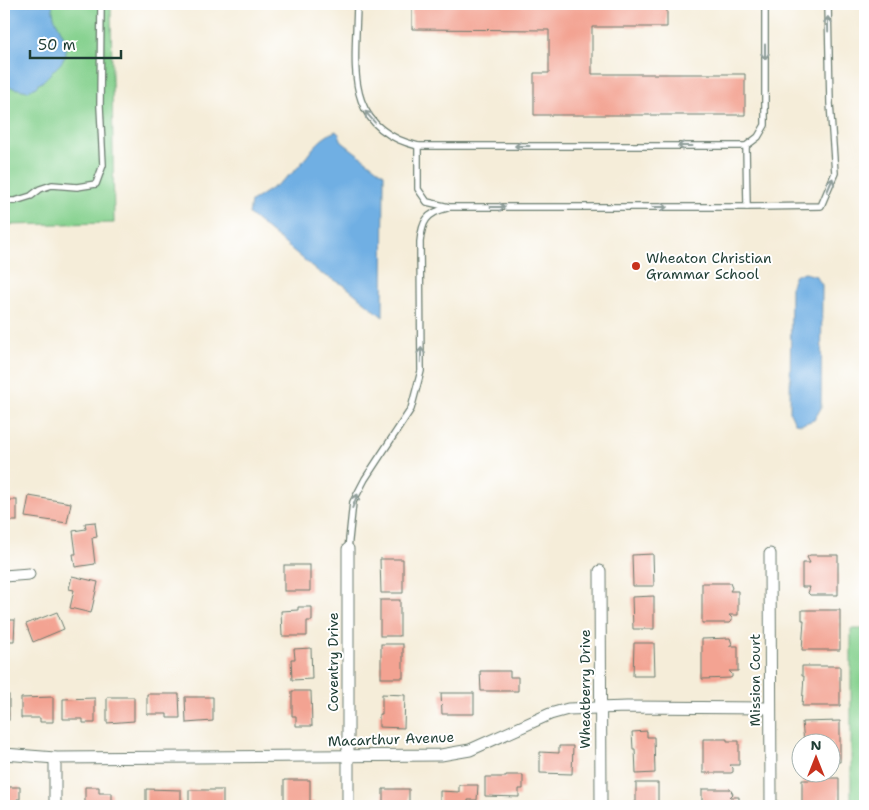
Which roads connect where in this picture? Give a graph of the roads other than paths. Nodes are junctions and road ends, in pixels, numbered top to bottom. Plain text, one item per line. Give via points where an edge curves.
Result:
1 (101, 4) edge
2 (358, 4) edge
3 (765, 4) edge
4 (828, 4) edge
5 (418, 146) junction
6 (746, 146) junction
7 (4, 201) edge
8 (449, 207) junction
9 (747, 207) junction
10 (348, 549) joint
11 (770, 554) dead end
12 (600, 571) dead end
13 (29, 574) dead end
14 (4, 576) edge
15 (600, 708) junction
16 (770, 708) junction
17 (4, 754) edge
18 (348, 756) junction
19 (55, 758) junction
20 (55, 806) edge
21 (348, 806) edge
22 (601, 806) edge
23 (771, 806) edge

1 - 7 lane via 103,165 96,184 77,187 52,185 31,196
5 -> 2 lane via 402,142 381,130 364,110 356,83
3 -> 6 lane via 765,125 758,137
9 -> 4 lane via 821,206 835,173
6 -> 5 lane
5 - 8 lane via 418,189 427,202
6 - 9 lane
8 -> 9 lane
10 -> 8 lane via 353,502 411,409 421,371 422,229 426,219
10 - 18 street, Coventry Drive
11 - 16 street, Mission Court
12 - 15 street, Wheatberry Drive
13 - 14 street
15 - 16 street, Macarthur Avenue
15 - 18 street, Macarthur Avenue via 568,709 550,714 459,753
15 - 22 street, Wheatberry Drive
16 - 23 street, Mission Court
17 - 19 street, Macarthur Avenue
18 - 19 street, Macarthur Avenue
18 - 21 street, Coventry Drive
19 - 20 street

